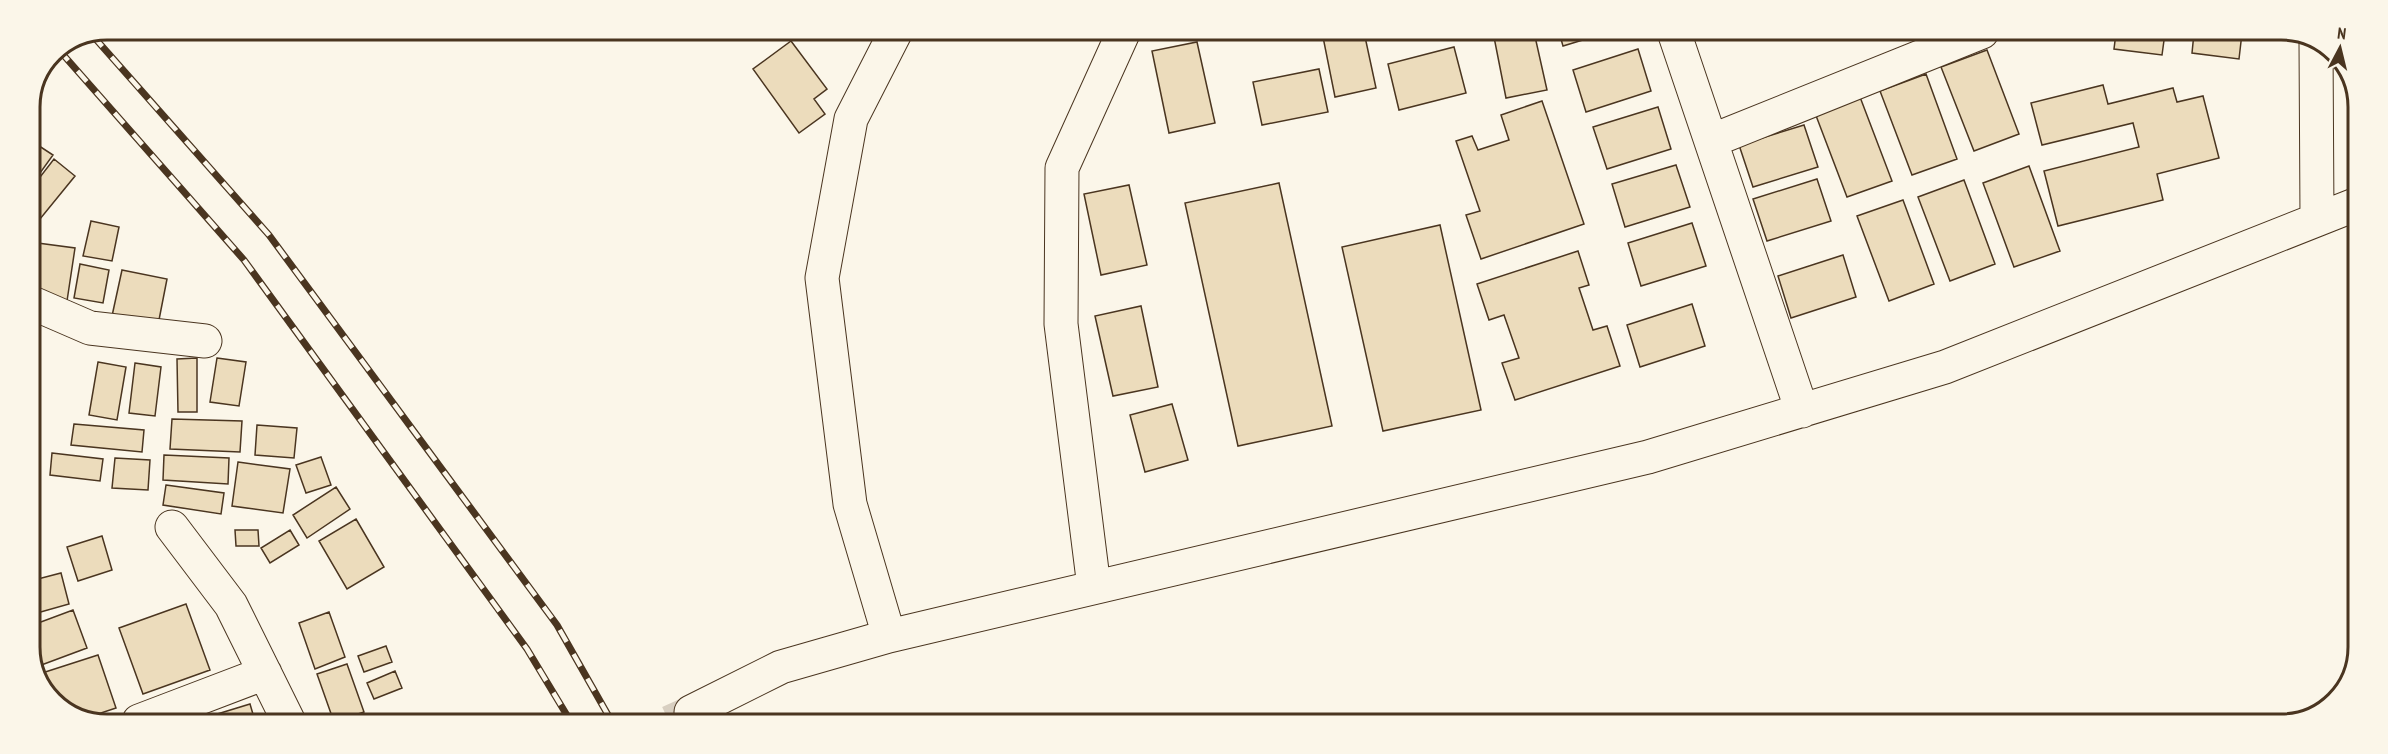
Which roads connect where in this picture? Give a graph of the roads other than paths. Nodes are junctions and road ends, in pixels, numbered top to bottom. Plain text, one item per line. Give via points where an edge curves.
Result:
1 (891, 40) edge
2 (1120, 40) edge
3 (1677, 40) edge
4 (1962, 40) edge
5 (2316, 78) edge
6 (1711, 141) junction
7 (2347, 208) edge
8 (2317, 219) junction
9 (40, 306) edge
10 (206, 341) dead end
11 (1802, 411) junction
12 (172, 527) dead end
13 (1094, 587) junction
14 (889, 636) junction
15 (265, 673) junction
16 (691, 712) tunnel mouth
17 (157, 714) edge
18 (285, 714) edge

1 - 14 street via 851,119 822,278 850,504
2 - 13 street via 1062,168 1061,324
3 - 6 street
4 - 6 street
5 - 8 street
6 - 11 street
7 - 8 street
8 - 11 street via 1945,367
9 - 10 street via 90,328
11 - 13 street via 1648,457
12 - 15 street via 231,605
13 - 14 street
14 - 16 street via 781,667
15 - 17 street
15 - 18 street

